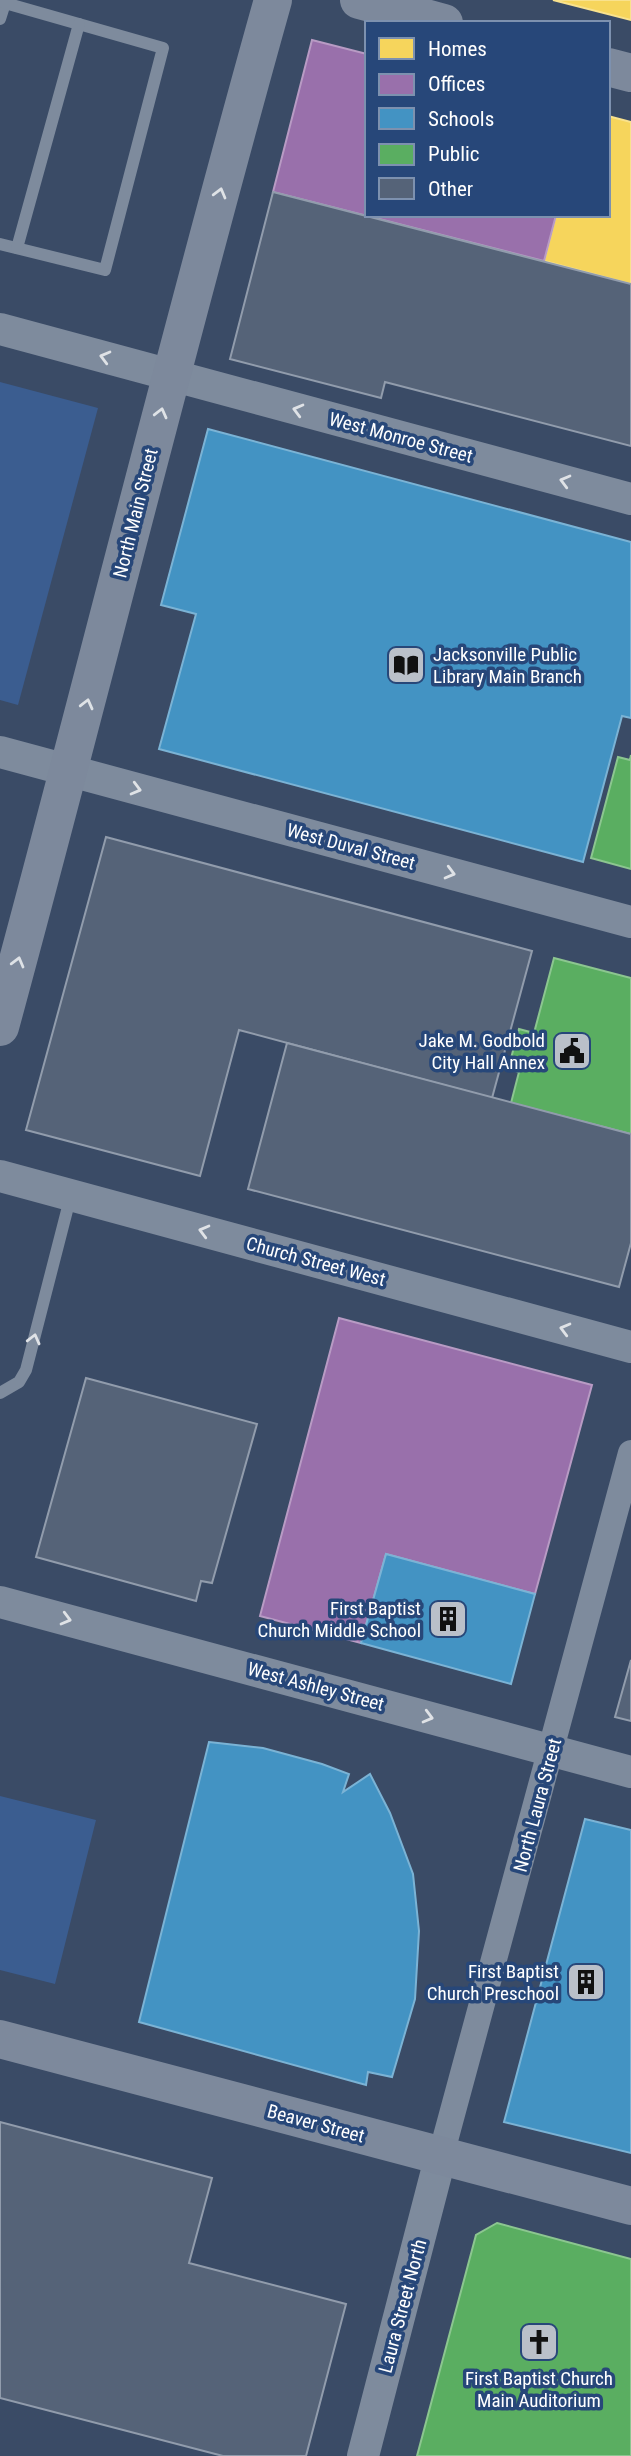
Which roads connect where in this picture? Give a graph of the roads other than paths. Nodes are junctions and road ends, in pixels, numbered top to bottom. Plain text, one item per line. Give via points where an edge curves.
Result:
1 (273, 0) edge
2 (359, 0) edge
3 (6, 2) edge
4 (0, 19) edge
5 (437, 21) edge
6 (79, 24) junction
7 (610, 68) edge
8 (631, 73) edge
9 (0, 244) edge
10 (18, 248) junction
11 (0, 329) edge
12 (171, 375) junction
13 (631, 499) edge
14 (0, 752) edge
15 (70, 771) junction
16 (631, 922) edge
17 (0, 1027) edge
18 (0, 1176) edge
19 (71, 1195) junction
20 (631, 1347) edge
21 (0, 1393) edge
22 (631, 1453) edge
23 (0, 1602) edge
24 (552, 1750) junction
25 (631, 1772) edge
26 (0, 2039) edge
27 (441, 2155) junction
28 (631, 2206) edge
29 (363, 2456) edge

12 -> 1 main road, North Main Street
2 - 5 main road
3 - 4 lane
3 - 6 lane
6 - 10 lane
6 - 10 lane via 163,48 105,270
7 - 8 main road
9 - 10 lane
12 -> 11 street, West Monroe Street
13 -> 12 street, West Monroe Street
15 -> 12 main road, North Main Street
14 - 15 street, West Duval Street
15 -> 16 street, West Duval Street
17 -> 15 main road, North Main Street
18 - 19 street, Church Street West
20 -> 19 street, Church Street West
21 -> 19 lane via 19,1382 26,1370
22 - 24 street, North Laura Street
23 -> 24 street, West Ashley Street
24 - 25 street, West Ashley Street
24 - 27 street, North Laura Street
26 - 27 main road, Beaver Street
27 - 28 main road, Beaver Street
27 - 29 street, Laura Street North

